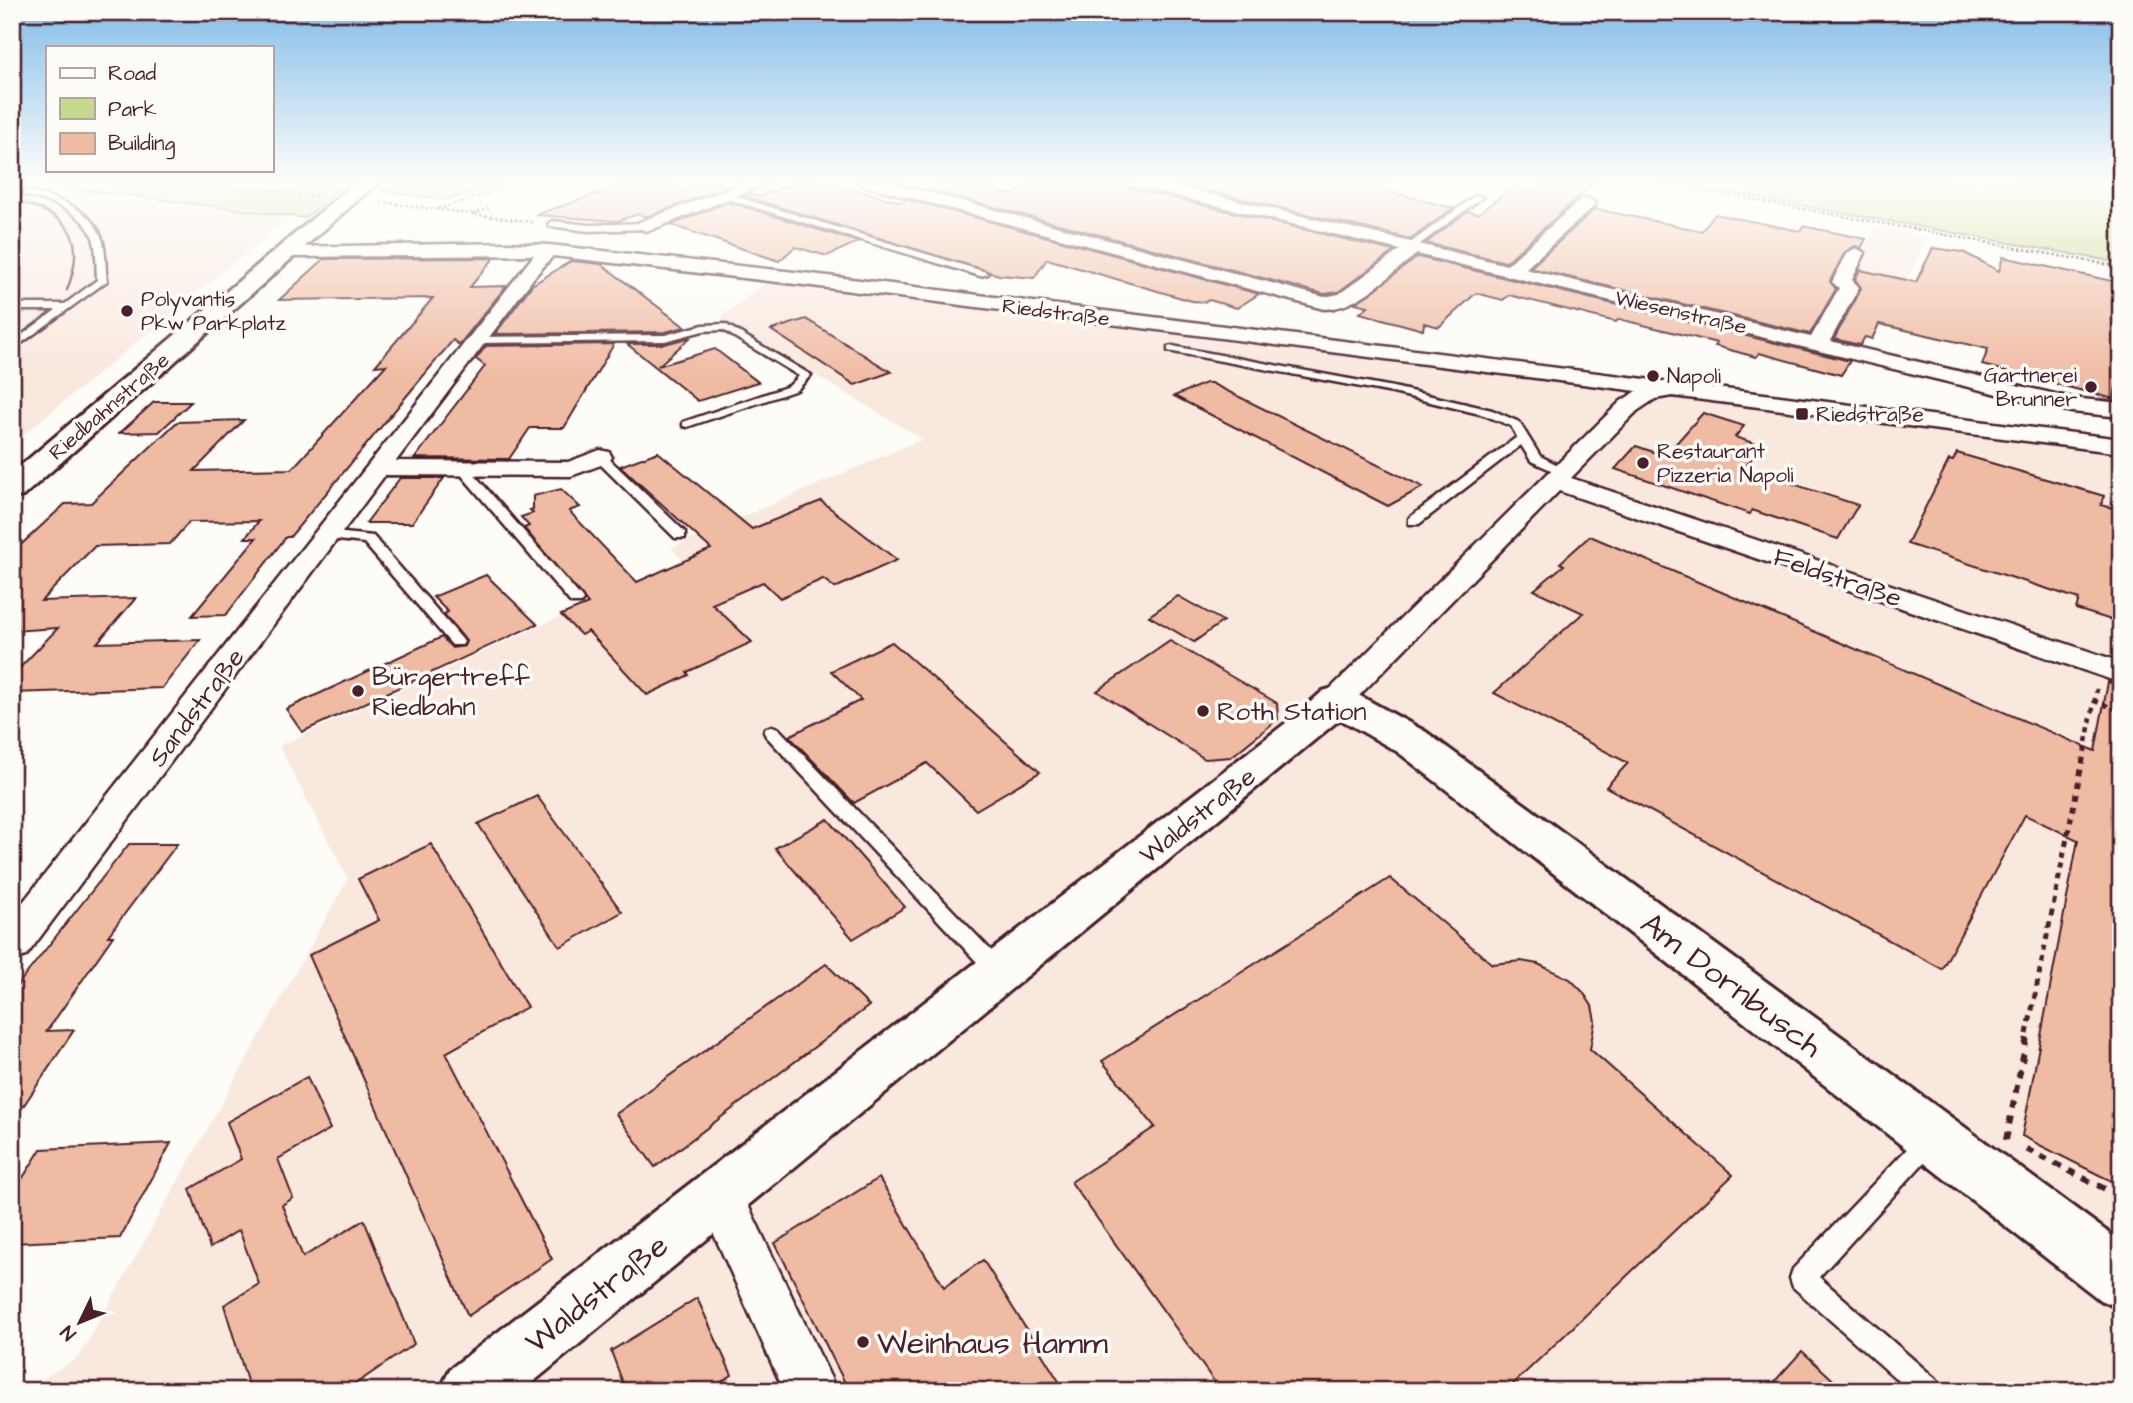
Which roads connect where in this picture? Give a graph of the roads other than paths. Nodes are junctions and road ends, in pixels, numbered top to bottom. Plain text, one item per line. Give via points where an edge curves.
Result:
1 (98, 247) edge
2 (293, 247) edge
3 (367, 247) edge
4 (544, 247) edge
5 (615, 247) edge
6 (896, 247) edge
7 (1115, 247) edge
8 (1537, 247) edge
9 (1411, 248) joint
10 (288, 252) junction
11 (1856, 253) dead end
12 (1510, 272) junction
13 (983, 274) dead end
14 (12, 307) edge
15 (67, 307) junction
16 (477, 340) junction
17 (1817, 345) junction
18 (12, 347) edge
19 (1172, 349) dead end
20 (1563, 377) junction
21 (1676, 390) junction
22 (1640, 398) joint
23 (2072, 405) junction
24 (2121, 410) edge
25 (1618, 417) junction
26 (687, 424) dead end
27 (1523, 438) junction
28 (2094, 443) junction
29 (2121, 446) edge
30 (600, 457) joint
31 (377, 468) junction
32 (462, 468) junction
33 (1559, 476) junction
34 (12, 489) edge
35 (1414, 521) dead end
36 (680, 535) dead end
37 (325, 536) junction
38 (576, 600) dead end
39 (457, 642) dead end
40 (2111, 670) edge
41 (1337, 700) junction
42 (772, 732) dead end
43 (12, 945) edge
44 (999, 972) junction
45 (1933, 1137) junction
46 (719, 1194) junction
47 (2121, 1279) edge
48 (472, 1391) edge
49 (811, 1391) edge
50 (1930, 1391) edge

1 - 15 lane via 102,281
2 - 10 street, Riedbahnstraße
3 - 10 street
4 - 16 street, Sandstraße
5 - 20 street, Riedstraße via 812,280
6 - 13 lane
7 - 9 street via 1324,303 1346,298
8 - 12 street
9 - 12 street, Wiesenstraße
10 - 34 street, Riedbahnstraße
11 - 17 street via 1842,282 1849,287
12 - 17 street, Wiesenstraße
14 - 15 lane
15 - 18 lane
16 - 26 lane via 665,338 725,327 806,375 793,388
16 - 31 street, Sandstraße
17 - 23 street, Wiesenstraße
19 - 27 lane via 1488,412 1515,424
20 - 21 street, Riedstraße
20 - 25 street, Riedstraße via 1603,398
21 - 22 street, Riedstraße via 1655,391
21 - 28 street, Riedstraße
22 - 25 street, Waldstraße
23 - 24 street, Wiesenstraße
23 - 28 street
25 - 33 street, Waldstraße
27 - 33 lane via 1535,458
27 - 35 lane
28 - 29 street, Riedstraße
30 - 32 street via 572,469
30 - 36 lane
31 - 32 street
31 - 37 street, Sandstraße
32 - 38 lane
33 - 40 street, Feldstraße
33 - 41 street, Waldstraße
37 - 39 lane via 368,539
37 - 43 street, Sandstraße
41 - 44 street, Waldstraße
41 - 45 street, Am Dornbusch via 1412,742
42 - 44 lane
44 - 46 street, Waldstraße
45 - 47 street, Am Dornbusch
45 - 50 lane via 1802,1278
46 - 48 street, Waldstraße
46 - 49 street

